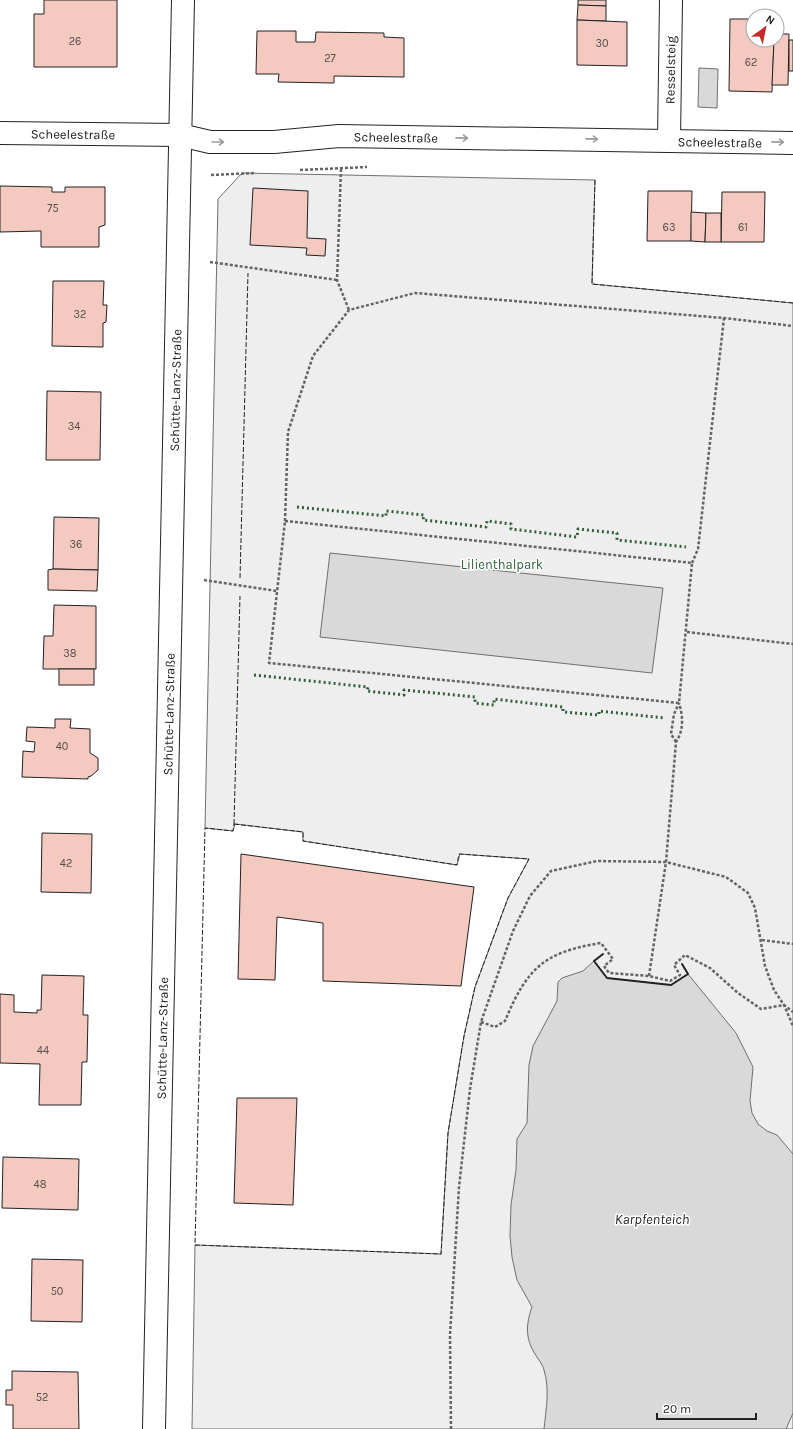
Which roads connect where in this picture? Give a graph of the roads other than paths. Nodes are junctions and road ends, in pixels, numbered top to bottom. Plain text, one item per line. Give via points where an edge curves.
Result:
1 (183, 0) edge
2 (671, 0) edge
3 (0, 133) edge
4 (180, 135) junction
5 (669, 140) junction
6 (793, 142) edge
7 (154, 1429) edge

1 - 4 street, Schütte-Lanz-Straße
2 - 5 street, Resselsteig
3 - 4 street, Scheelestraße
4 -> 5 street, Scheelestraße via 218,142 274,142 339,136
4 - 7 street, Schütte-Lanz-Straße
5 -> 6 street, Scheelestraße

